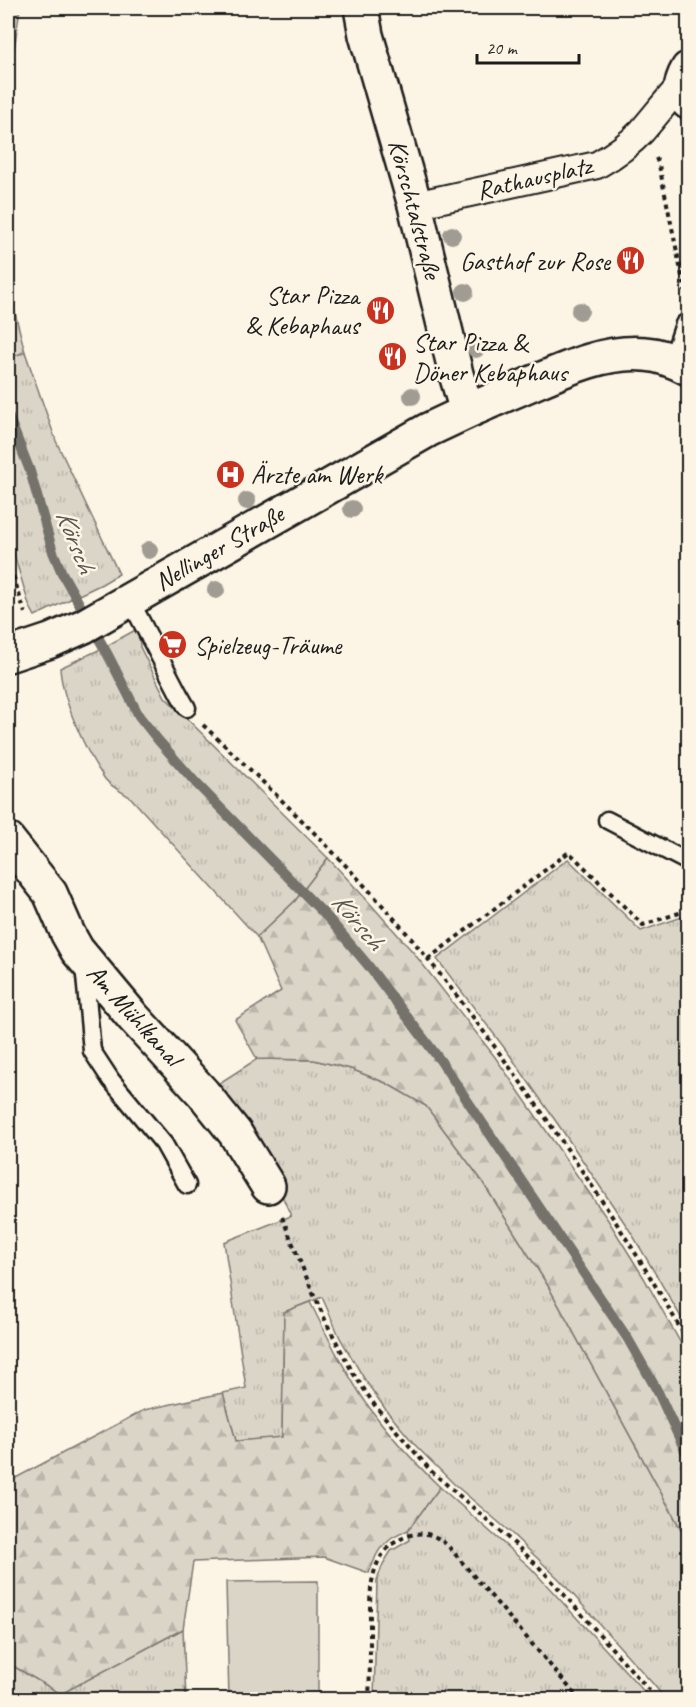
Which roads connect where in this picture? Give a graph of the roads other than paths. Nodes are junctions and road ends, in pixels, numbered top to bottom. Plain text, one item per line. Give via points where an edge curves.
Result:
1 (361, 8) edge
2 (686, 86) edge
3 (415, 205) junction
4 (684, 324) road end
5 (680, 364) edge
6 (467, 411) junction
7 (130, 600) junction
8 (8, 655) edge
9 (187, 708) road end
10 (608, 820) dead end
11 (8, 840) edge
12 (688, 862) edge
13 (83, 958) junction
14 (187, 1185) dead end
15 (268, 1186) road end

1 - 3 street, Körschtalstraße
2 - 3 street, Rathausplatz via 666,100 643,130 597,165
3 - 6 street, Körschtalstraße
4 - 5 lane
5 - 6 street, Nellinger Straße via 646,354 603,358
6 - 7 street, Nellinger Straße
7 - 8 street, Nellinger Straße via 84,626
7 - 9 lane
10 - 12 lane
11 - 13 street, Am Mühlkanal via 50,893
13 - 14 lane via 92,1051 164,1144
13 - 15 street, Am Mühlkanal via 203,1093 235,1133

